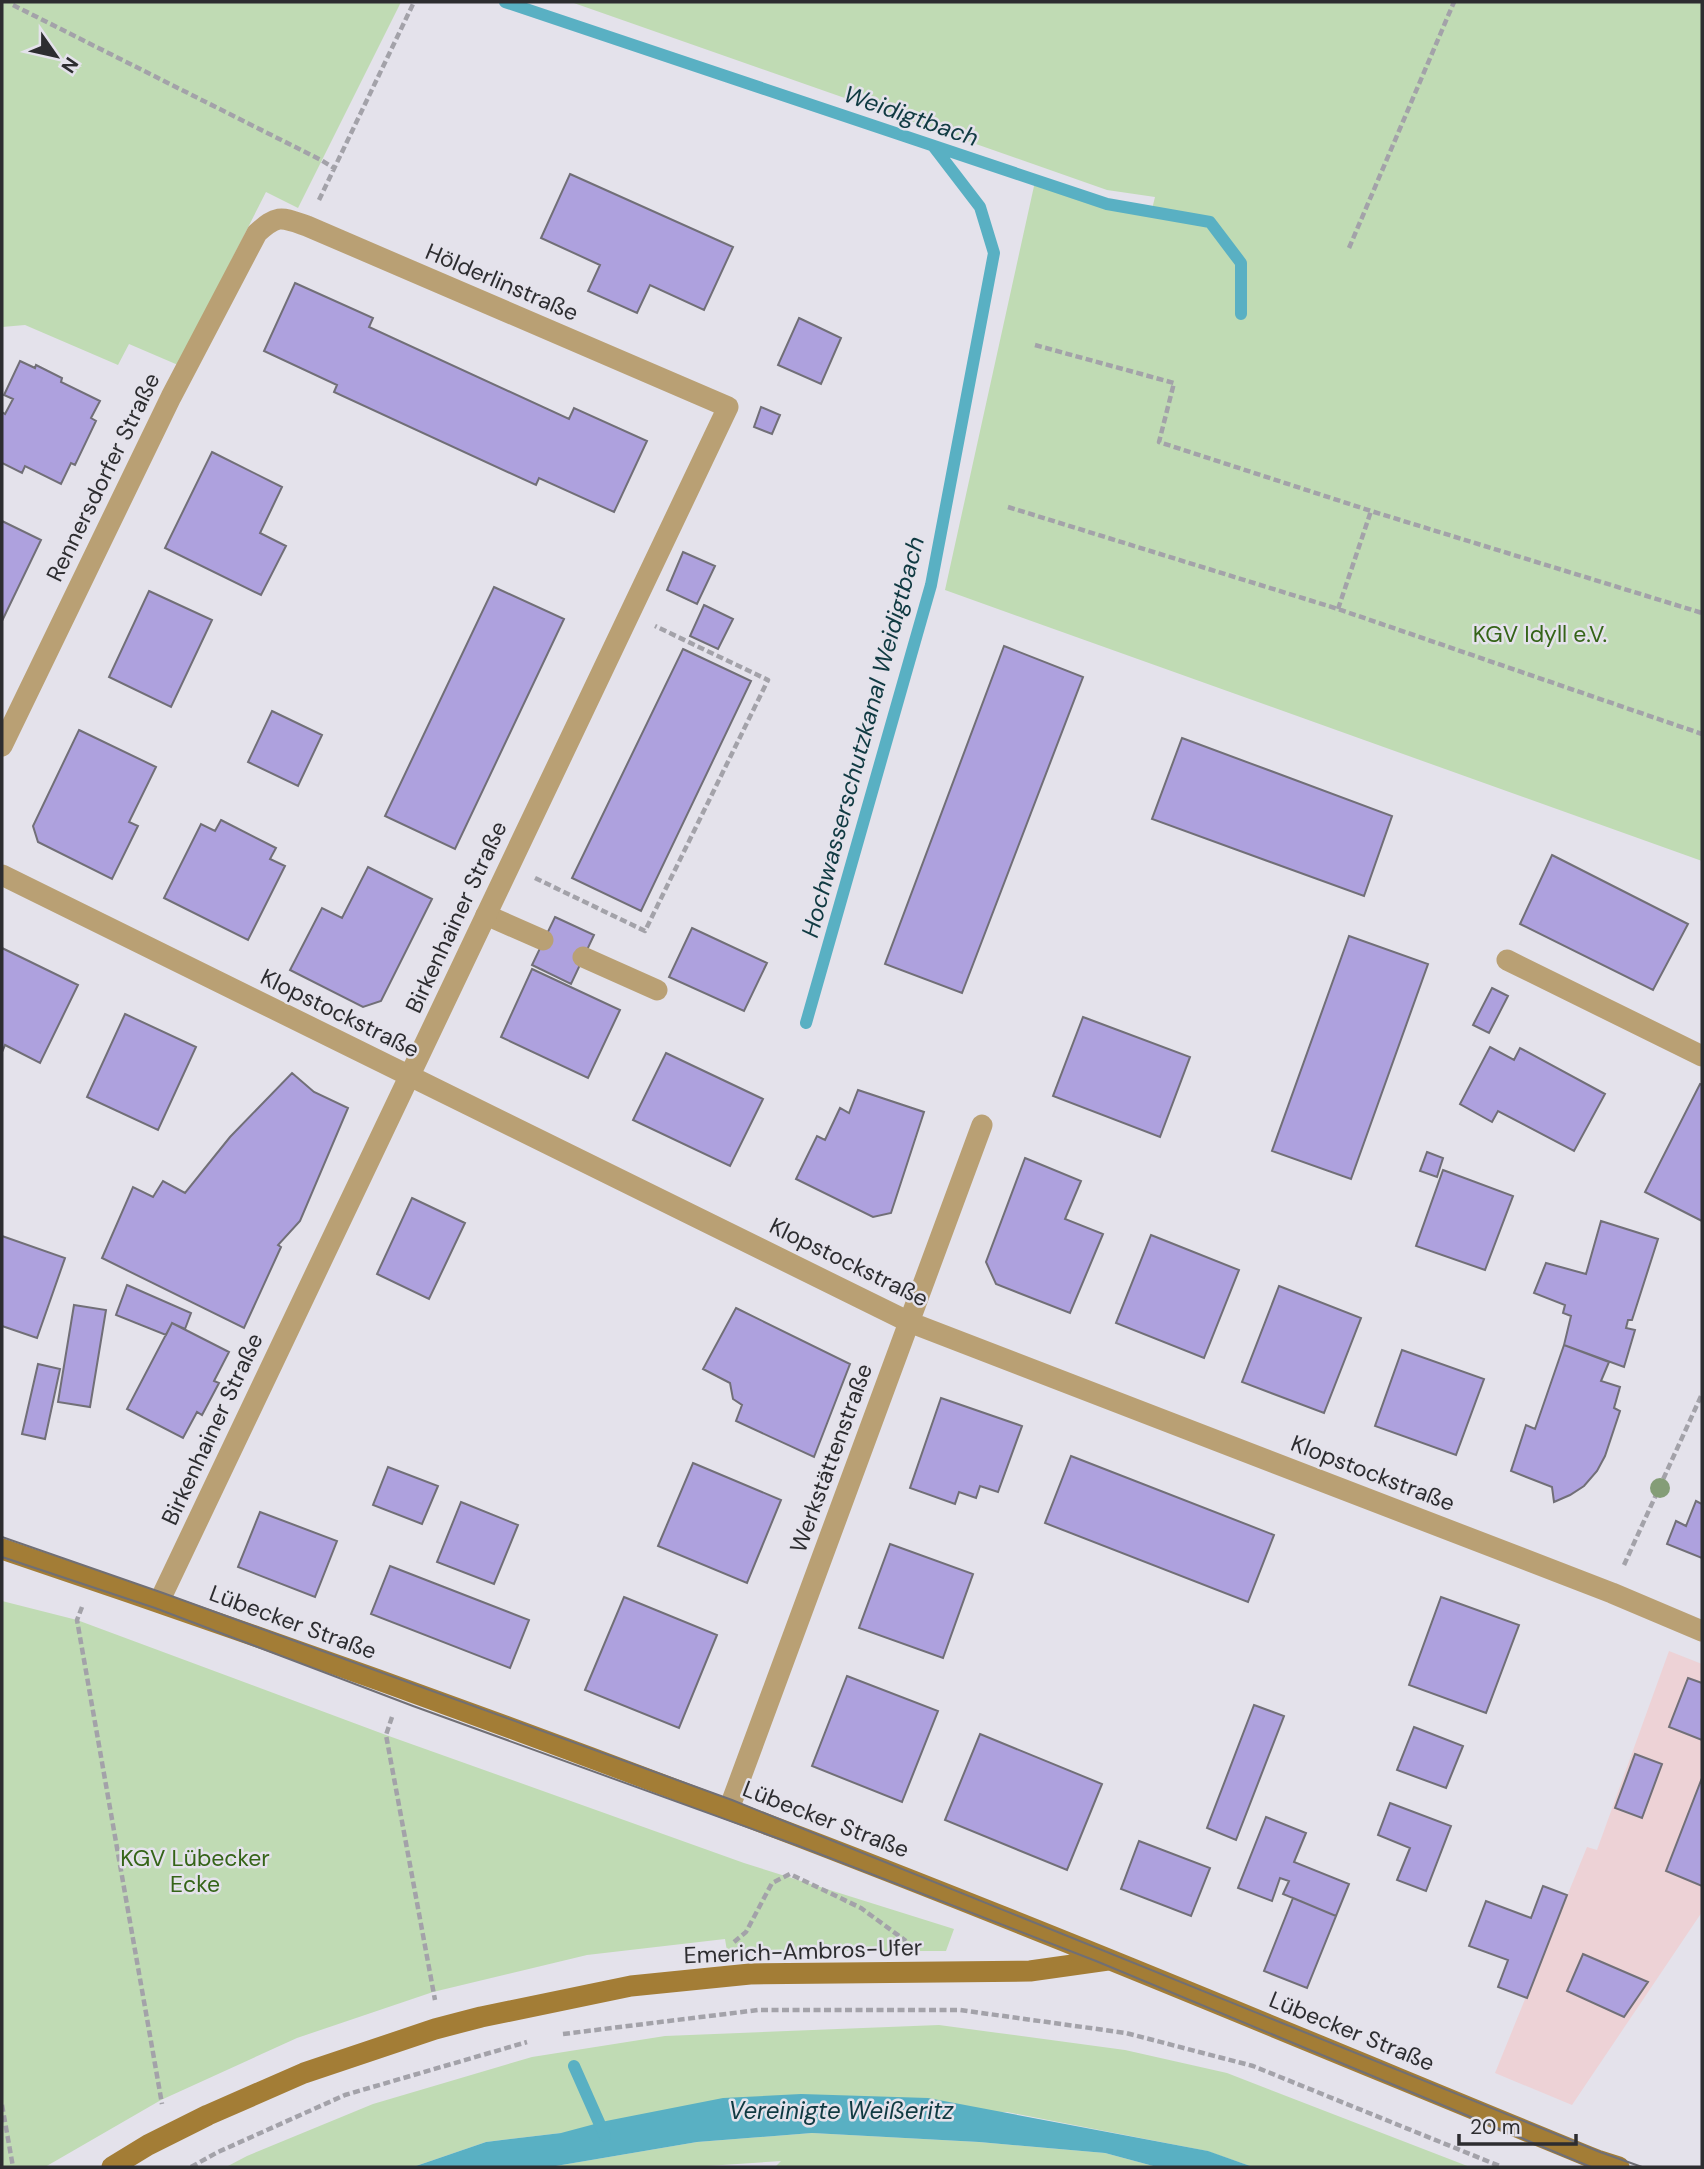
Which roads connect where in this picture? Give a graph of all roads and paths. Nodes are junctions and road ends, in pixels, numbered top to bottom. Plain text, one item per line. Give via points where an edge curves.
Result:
1 (414, 2) edge
2 (1454, 2) edge
3 (13, 5) dead end
4 (334, 168) junction
5 (306, 226) junction
6 (257, 233) joint
7 (1349, 248) dead end
8 (1035, 345) dead end
9 (728, 407) joint
10 (1008, 507) dead end
11 (1371, 511) junction
12 (1338, 609) junction
13 (1702, 613) edge
14 (629, 614) junction
15 (1702, 734) edge
16 (2, 746) edge
17 (509, 866) junction
18 (2, 875) edge
19 (486, 915) junction
20 (543, 940) dead end
21 (583, 957) dead end
22 (1507, 960) dead end
23 (657, 990) dead end
24 (1702, 1056) edge
25 (409, 1076) junction
26 (982, 1125) dead end
27 (909, 1322) junction
28 (1702, 1394) edge
29 (2, 1549) edge
30 (92, 1580) junction
31 (1612, 1593) junction
32 (159, 1602) junction
33 (1702, 1631) edge
34 (402, 1689) junction
35 (729, 1809) junction
36 (726, 1945) dead end
37 (1110, 1960) junction
38 (936, 1972) junction
39 (961, 2010) junction
40 (442, 2028) junction
41 (559, 2035) dead end
42 (532, 2040) dead end
43 (2, 2105) edge
44 (174, 2132) junction
45 (13, 2167) edge
46 (111, 2167) edge
47 (191, 2167) edge
48 (1502, 2167) edge
49 (1619, 2167) edge

1 - 4 path
2 - 7 path
3 - 4 path
4 - 5 path
5 - 6 street, Hölderlinstraße via 286,219 271,220
5 - 9 street, Hölderlinstraße
6 - 16 street, Rennersdorfer Straße via 171,397
8 - 11 path via 1174,383 1159,442
9 - 14 street, Birkenhainer Straße
10 - 12 path
11 - 12 path
11 - 13 path
12 - 15 path
14 - 17 street, Birkenhainer Straße
14 - 17 path via 768,680 645,931
17 - 19 street, Birkenhainer Straße
18 - 25 street, Klopstockstraße
19 - 20 street
19 - 25 street, Birkenhainer Straße
21 - 23 street
22 - 24 street
25 - 27 street, Klopstockstraße
25 - 32 street, Birkenhainer Straße
26 - 27 street, Werkstättenstraße
27 - 31 street, Klopstockstraße
27 - 35 street, Werkstättenstraße
28 - 31 path
29 - 30 main road, Lübecker Straße
30 - 32 main road, Lübecker Straße
30 - 44 path via 77,1620 160,2100
31 - 33 street, Klopstockstraße
32 - 34 main road, Lübecker Straße
34 - 35 main road, Lübecker Straße
34 - 40 path via 386,1735
35 - 37 main road, Lübecker Straße
36 - 38 path via 746,1932 772,1883 790,1874 861,1908 917,1949
37 - 38 main road, Emerich-Ambros-Ufer via 1030,1971
37 - 49 main road, Lübecker Straße
38 - 39 path
38 - 40 main road, Emerich-Ambros-Ufer via 750,1974 631,1986
39 - 41 path via 758,2010
39 - 48 path via 1126,2033 1253,2066
40 - 44 main road, Emerich-Ambros-Ufer via 304,2073
42 - 47 path via 345,2095
43 - 45 path
44 - 46 main road, Emerich-Ambros-Ufer

